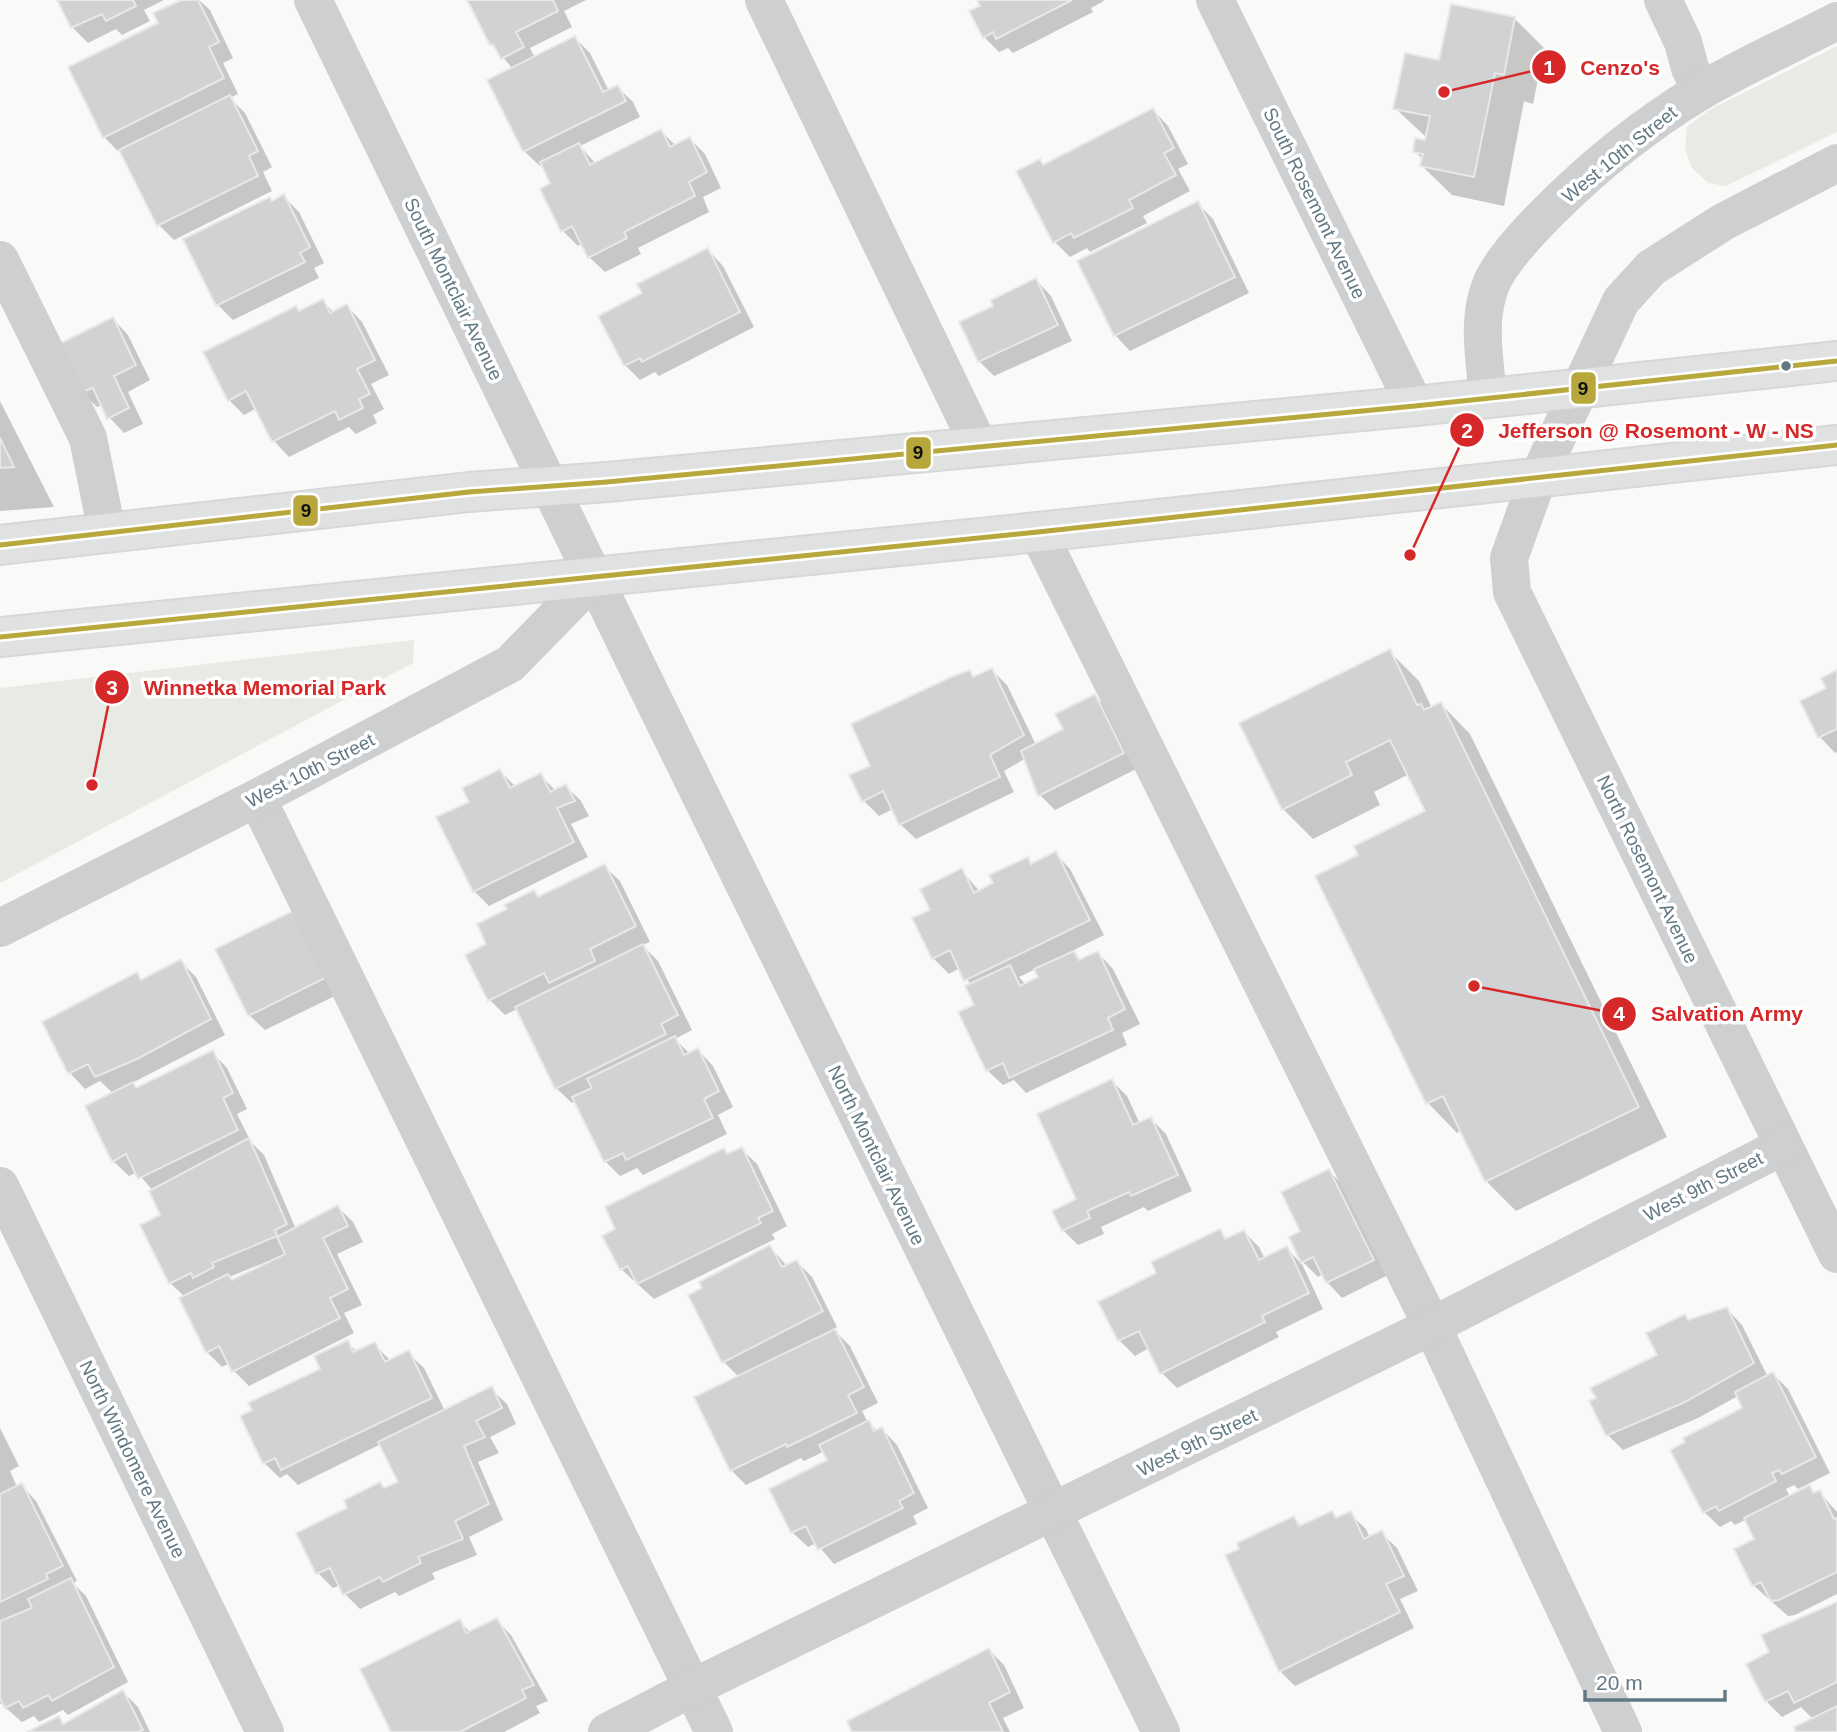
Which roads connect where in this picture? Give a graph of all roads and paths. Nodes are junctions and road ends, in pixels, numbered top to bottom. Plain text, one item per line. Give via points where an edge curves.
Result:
1 (313, 0) edge
2 (764, 0) edge
3 (1215, 0) edge
4 (1663, 0) edge
5 (1837, 21) edge
6 (1701, 91) junction
7 (1837, 163) edge
8 (0, 260) edge
9 (1837, 361) edge
10 (1579, 387) junction
11 (1488, 398) junction
12 (1415, 407) junction
13 (1837, 445) edge
14 (980, 448) junction
15 (1538, 478) junction
16 (552, 487) junction
17 (107, 532) junction
18 (1038, 532) junction
19 (0, 545) edge
20 (594, 578) junction
21 (0, 637) edge
22 (257, 798) junction
23 (0, 928) edge
24 (1783, 1146) junction
25 (0, 1186) edge
26 (1837, 1254) edge
27 (1432, 1326) junction
28 (1052, 1511) junction
29 (692, 1688) junction
30 (265, 1732) edge
31 (607, 1732) edge
32 (714, 1732) edge
33 (1161, 1732) edge
34 (1623, 1732) edge

1 - 16 street, South Montclair Avenue
2 - 14 street
3 - 12 street, South Rosemont Avenue
4 - 6 street
5 - 6 street, West 10th Street
6 - 11 street, West 10th Street via 1580,179 1527,232 1492,281 1484,311
7 - 10 street via 1723,222 1651,268 1621,300
8 - 17 street via 88,438
9 - 10 main road
10 - 11 main road
10 - 15 street
11 - 12 main road
12 - 14 main road
13 - 15 main road
14 - 16 main road
15 - 18 main road
15 - 24 street, North Rosemont Avenue via 1509,558 1512,592
16 - 17 main road
16 - 20 street, South Montclair Avenue
17 - 19 main road
18 - 20 main road
18 - 27 street
20 - 21 main road
20 - 22 street, West 10th Street via 510,664
20 - 28 street, North Montclair Avenue
22 - 23 street, West 10th Street
22 - 29 street
24 - 26 street, North Rosemont Avenue
24 - 27 street, West 9th Street
25 - 30 street, North Windomere Avenue
27 - 28 street, West 9th Street
27 - 34 street
28 - 29 street, West 9th Street
28 - 33 street, North Montclair Avenue
29 - 31 street, West 9th Street
29 - 32 street

